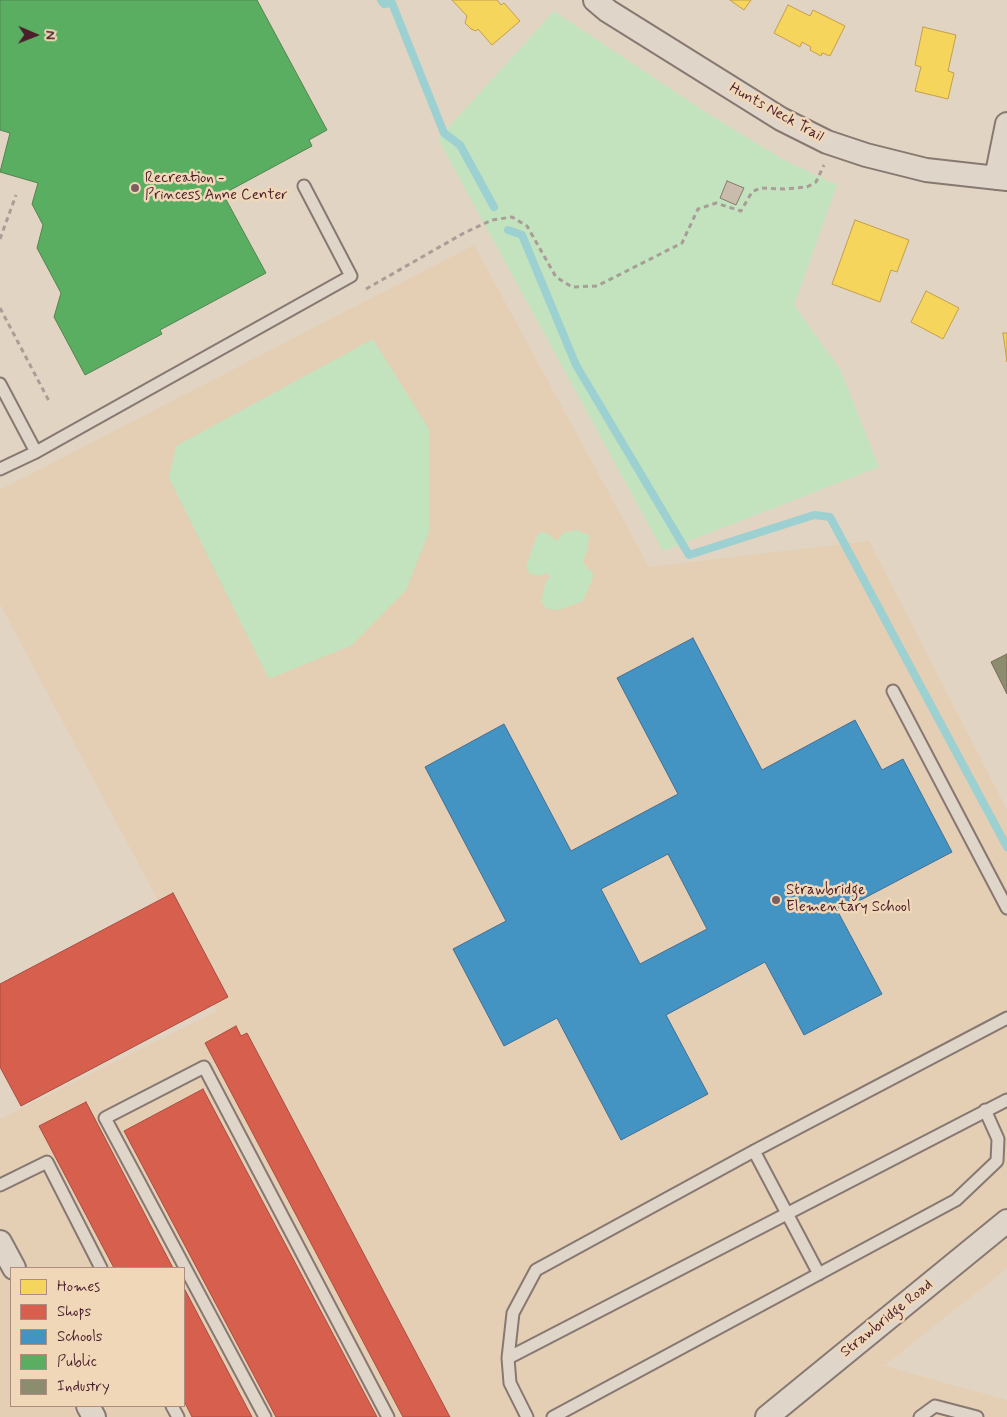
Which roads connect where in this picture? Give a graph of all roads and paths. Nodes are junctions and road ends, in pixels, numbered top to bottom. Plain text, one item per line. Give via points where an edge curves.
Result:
1 (595, 0) edge
2 (1007, 124) edge
3 (835, 145) junction
4 (1002, 178) edge
5 (304, 186) dead end
6 (16, 195) dead end
7 (0, 239) edge
8 (351, 276) junction
9 (0, 308) edge
10 (0, 384) edge
11 (49, 402) dead end
12 (36, 452) junction
13 (0, 469) edge
14 (893, 691) dead end
15 (1007, 908) edge
16 (1007, 1018) edge
17 (1007, 1100) edge
18 (985, 1110) junction
19 (754, 1151) junction
20 (0, 1186) edge
21 (787, 1213) junction
22 (1007, 1221) edge
23 (0, 1242) edge
24 (13, 1267) edge
25 (100, 1267) edge
26 (185, 1267) edge
27 (185, 1268) edge
28 (819, 1274) junction
29 (508, 1358) junction
30 (265, 1417) edge
31 (388, 1417) edge
32 (527, 1417) edge
33 (553, 1417) edge
34 (767, 1417) edge
35 (920, 1417) edge
36 (977, 1417) edge

1 - 3 street, Hunts Neck Trail via 781,119
2 - 4 street
3 - 4 street, Hunts Neck Trail via 926,170
3 - 8 path via 816,182 807,187 760,188 752,192 741,210 716,202 698,209 682,243 597,286 572,287 556,277 527,226 512,218 492,220 471,230 359,292
5 - 8 lane
6 - 7 path
8 - 12 lane
9 - 11 path
10 - 12 lane
12 - 13 lane
14 - 15 lane
16 - 19 lane
17 - 18 lane
18 - 21 lane
18 - 28 lane via 998,1139 997,1161 956,1200
19 - 21 lane
19 - 29 lane via 536,1270 513,1313
20 - 25 lane via 47,1162
21 - 28 lane
21 - 29 lane
22 - 34 street, Strawbridge Road
23 - 24 street
26 - 31 lane via 105,1118 204,1067
27 - 30 lane
28 - 33 lane
29 - 32 lane via 510,1383
35 - 36 lane via 935,1406

